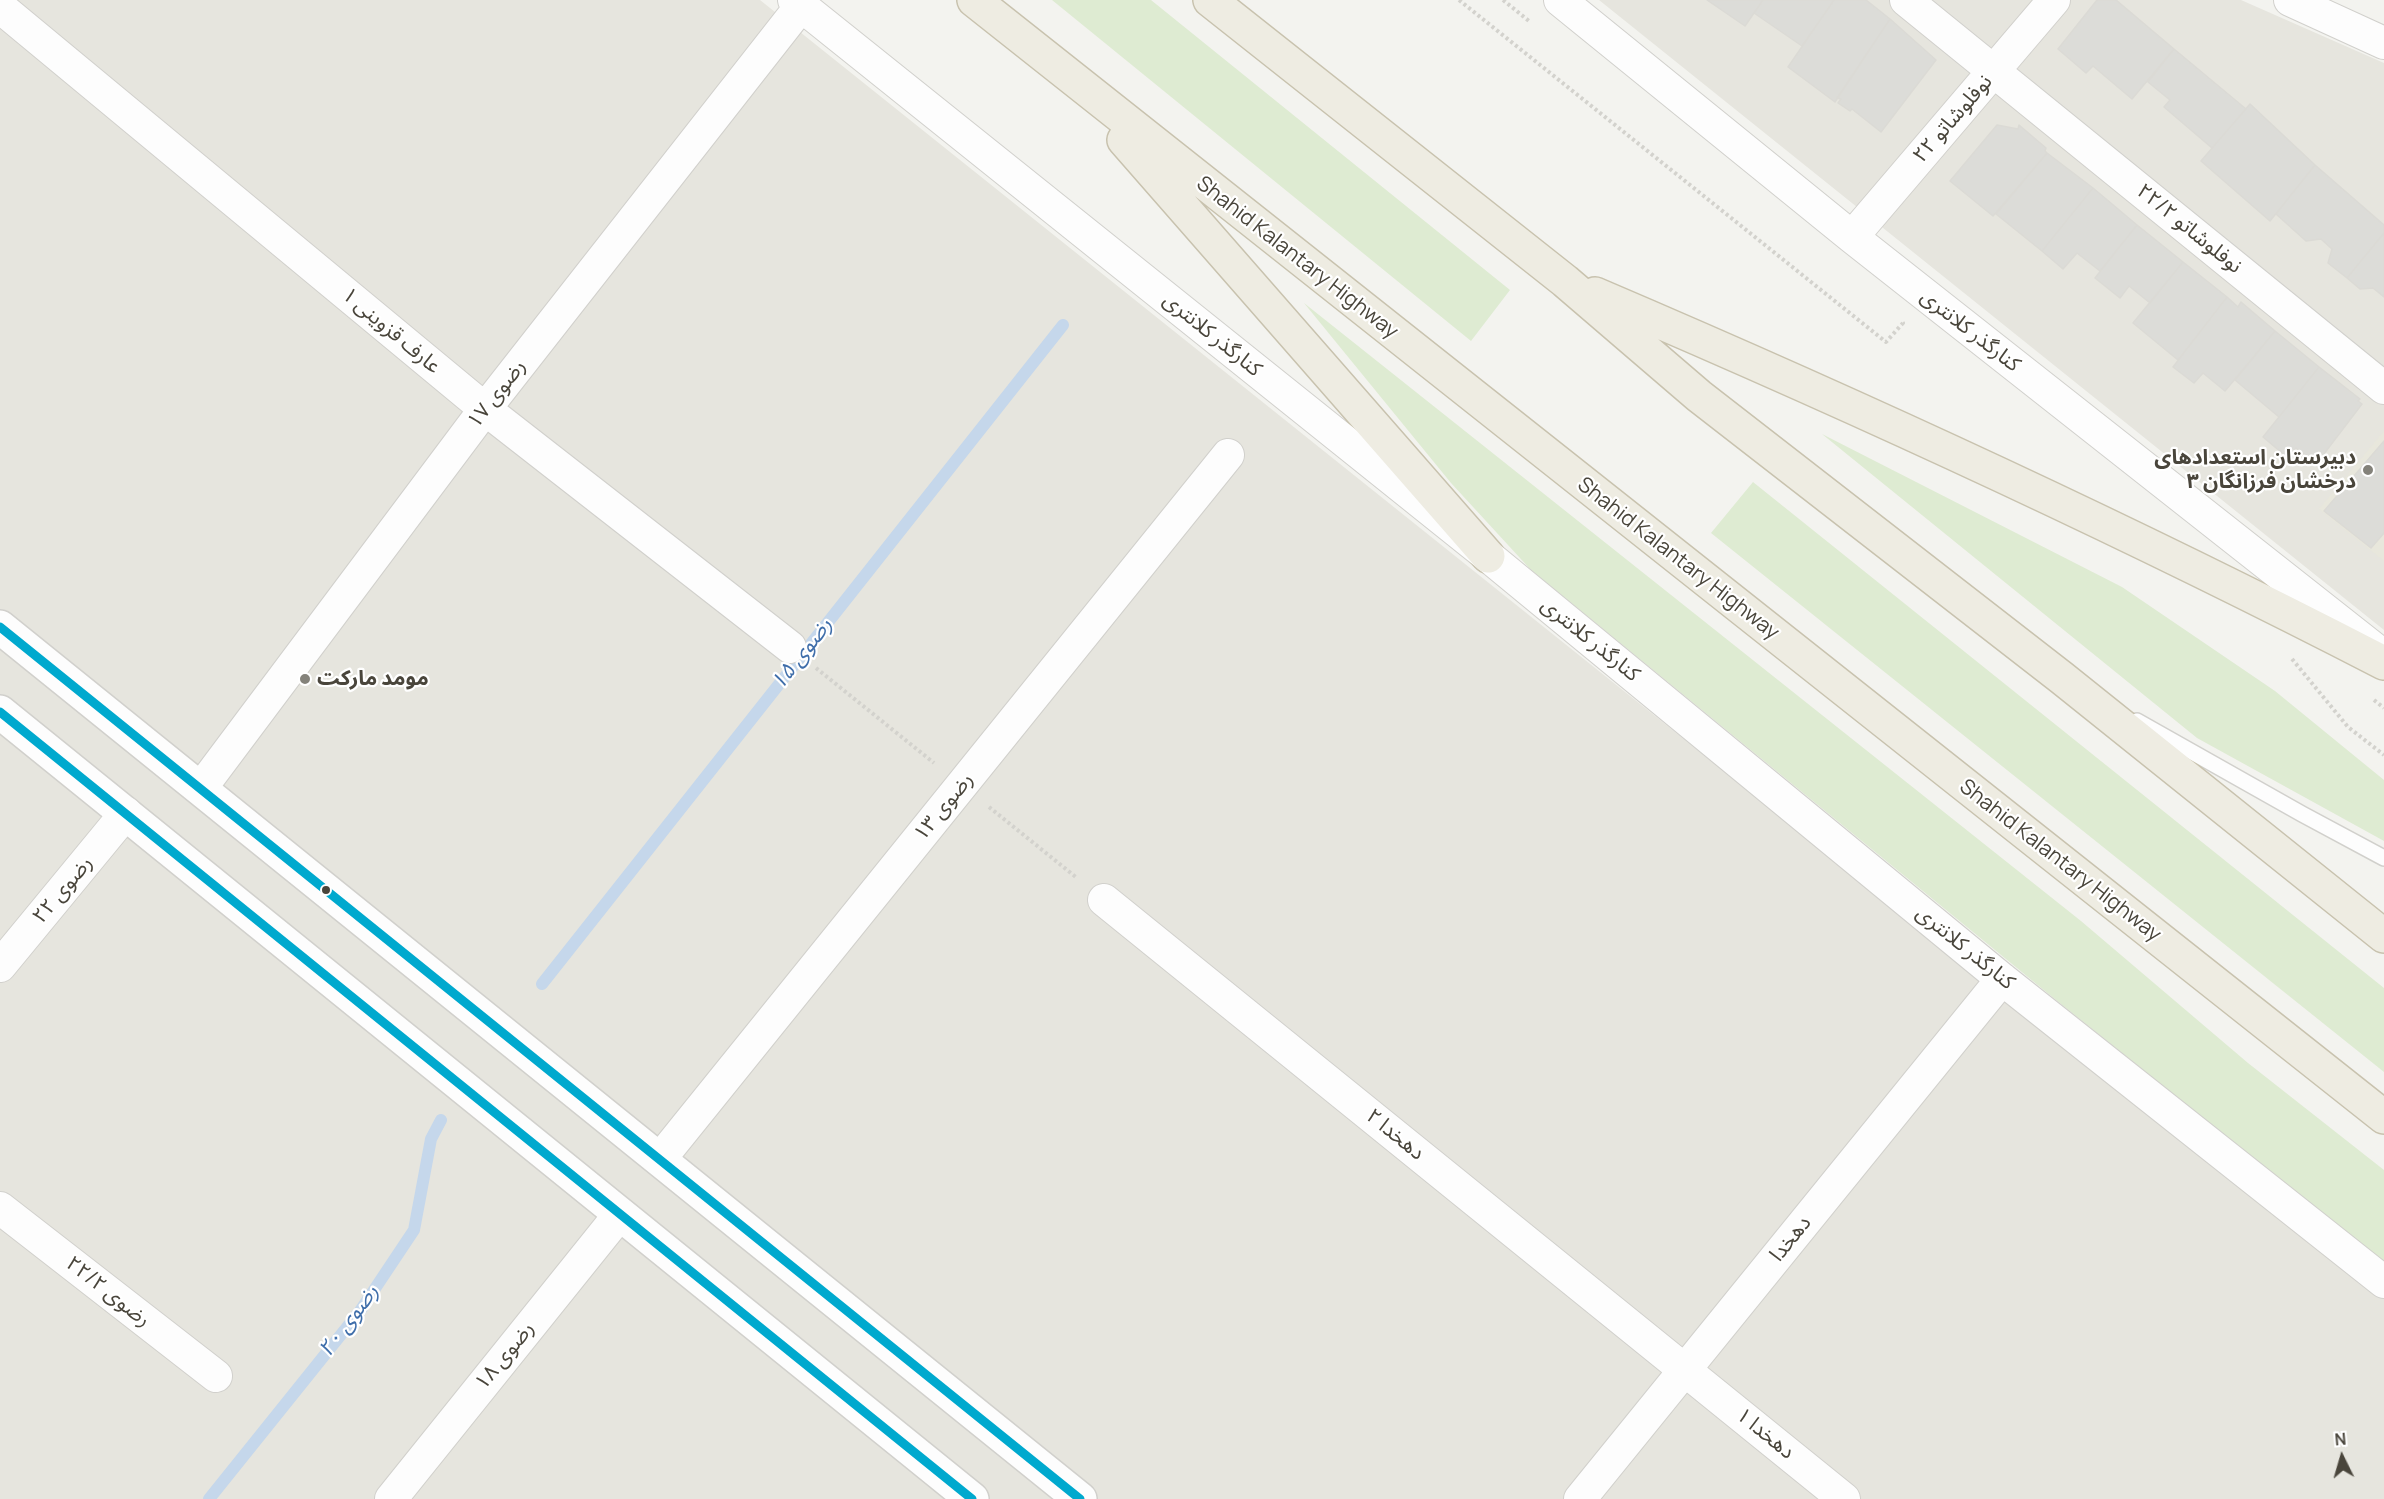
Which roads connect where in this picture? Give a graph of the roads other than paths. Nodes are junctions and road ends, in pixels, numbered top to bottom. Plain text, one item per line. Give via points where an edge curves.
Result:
1 (974, 0) edge
2 (1210, 0) edge
3 (1560, 0) edge
4 (1906, 0) edge
5 (2054, 0) edge
6 (2290, 0) edge
7 (797, 3) edge
8 (0, 7) edge
9 (2384, 43) edge
10 (1994, 70) junction
11 (1067, 75) junction
12 (1852, 237) junction
13 (1565, 281) junction
14 (2384, 388) edge
15 (484, 409) junction
16 (1228, 455) dead end
17 (1488, 556) junction
18 (0, 627) edge
19 (790, 647) dead end
20 (2384, 656) edge
21 (2384, 663) edge
22 (2062, 678) junction
23 (0, 712) edge
24 (201, 788) junction
25 (126, 813) junction
26 (2384, 858) edge
27 (1104, 900) dead end
28 (2384, 936) edge
29 (0, 966) edge
30 (2002, 979) junction
31 (2384, 1117) edge
32 (660, 1159) junction
33 (0, 1208) edge
34 (620, 1214) junction
35 (2384, 1282) edge
36 (1685, 1370) junction
37 (216, 1376) dead end
38 (391, 1499) edge
39 (972, 1499) edge
40 (1080, 1499) edge
41 (1580, 1499) edge
42 (1844, 1499) edge

1 - 11 highway, Shahid Kalantary Highway
2 - 13 highway
3 - 12 street, کنارگذر کلانتری
4 - 10 street, نوفلوشاتو ۲۲/۲
5 - 10 street, نوفلوشاتو ۲۲
6 - 9 street
7 - 15 street, رضوی ۱۷
7 - 17 street, کنارگذر کلانتری
8 - 15 street, عارف قزوینی ۱
10 - 12 street, نوفلوشاتو ۲۲
10 - 14 street, نوفلوشاتو ۲۲/۲
11 - 17 highway
11 - 31 highway, Shahid Kalantary Highway
12 - 20 street, کنارگذر کلانتری
13 - 21 highway via 1753,362 2228,582
13 - 22 highway via 1699,396
15 - 19 street, عارف قزوینی ۱
15 - 24 street, رضوی ۱۷
16 - 32 street, رضوی ۱۳
17 - 30 street, کنارگذر کلانتری
18 - 24 street
22 - 26 lane
22 - 28 highway
23 - 25 street
24 - 32 street
25 - 29 street, رضوی ۲۲
25 - 34 street
27 - 36 street, دهخدا ۲
30 - 35 street, کنارگذر کلانتری
30 - 36 street, دهخدا
32 - 40 street
33 - 37 street, رضوی ۲۲/۲
34 - 38 street, رضوی ۱۸
34 - 39 street
36 - 41 street, دهخدا
36 - 42 street, دهخدا ۱

